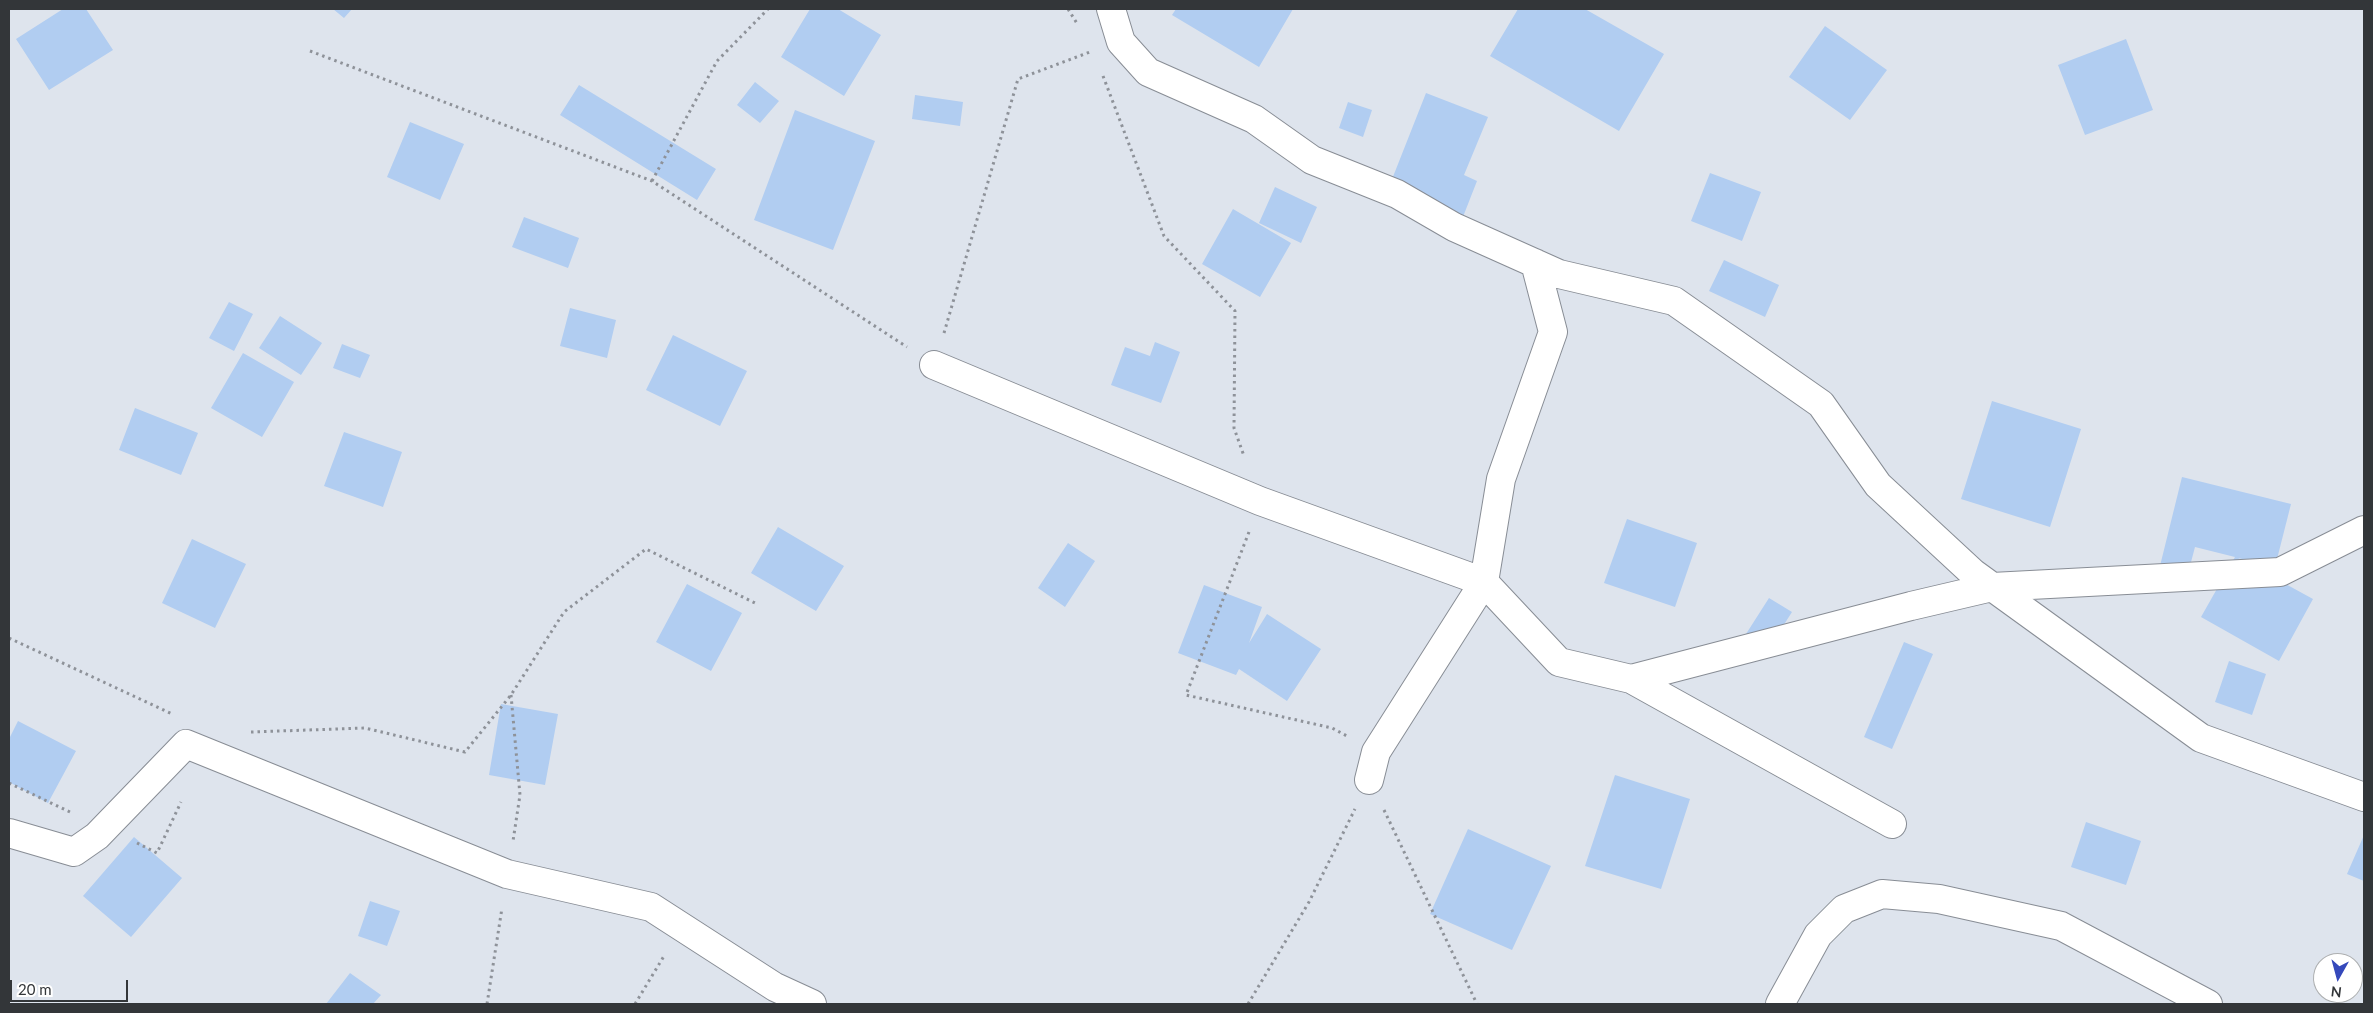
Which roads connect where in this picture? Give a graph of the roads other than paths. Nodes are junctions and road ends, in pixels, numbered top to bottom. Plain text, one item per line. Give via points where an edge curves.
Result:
1 (1111, 9) edge
2 (1534, 263) junction
3 (934, 365) road end
4 (2364, 530) edge
5 (1484, 582) junction
6 (1992, 587) junction
7 (1631, 679) junction
8 (1369, 780) road end
9 (2364, 797) edge
10 (1892, 824) dead end
11 (9, 832) edge
12 (812, 1004) edge
13 (1780, 1004) edge
14 (2208, 1004) edge

1 - 2 street via 1122,42 1148,72 1254,119 1312,160 1397,194 1454,228
2 - 5 street via 1553,332 1501,479
2 - 6 street via 1559,274 1674,302 1821,404 1878,484 1972,573
3 - 5 street via 1260,501
4 - 6 street via 2280,572
5 - 7 street via 1559,662
5 - 8 street via 1376,752
6 - 7 street
6 - 9 street via 2200,738
7 - 10 street
11 - 12 street via 74,852 97,836 186,744 507,874 651,907 775,987
13 - 14 street via 1818,935 1844,908 1882,894 1939,899 2060,926

